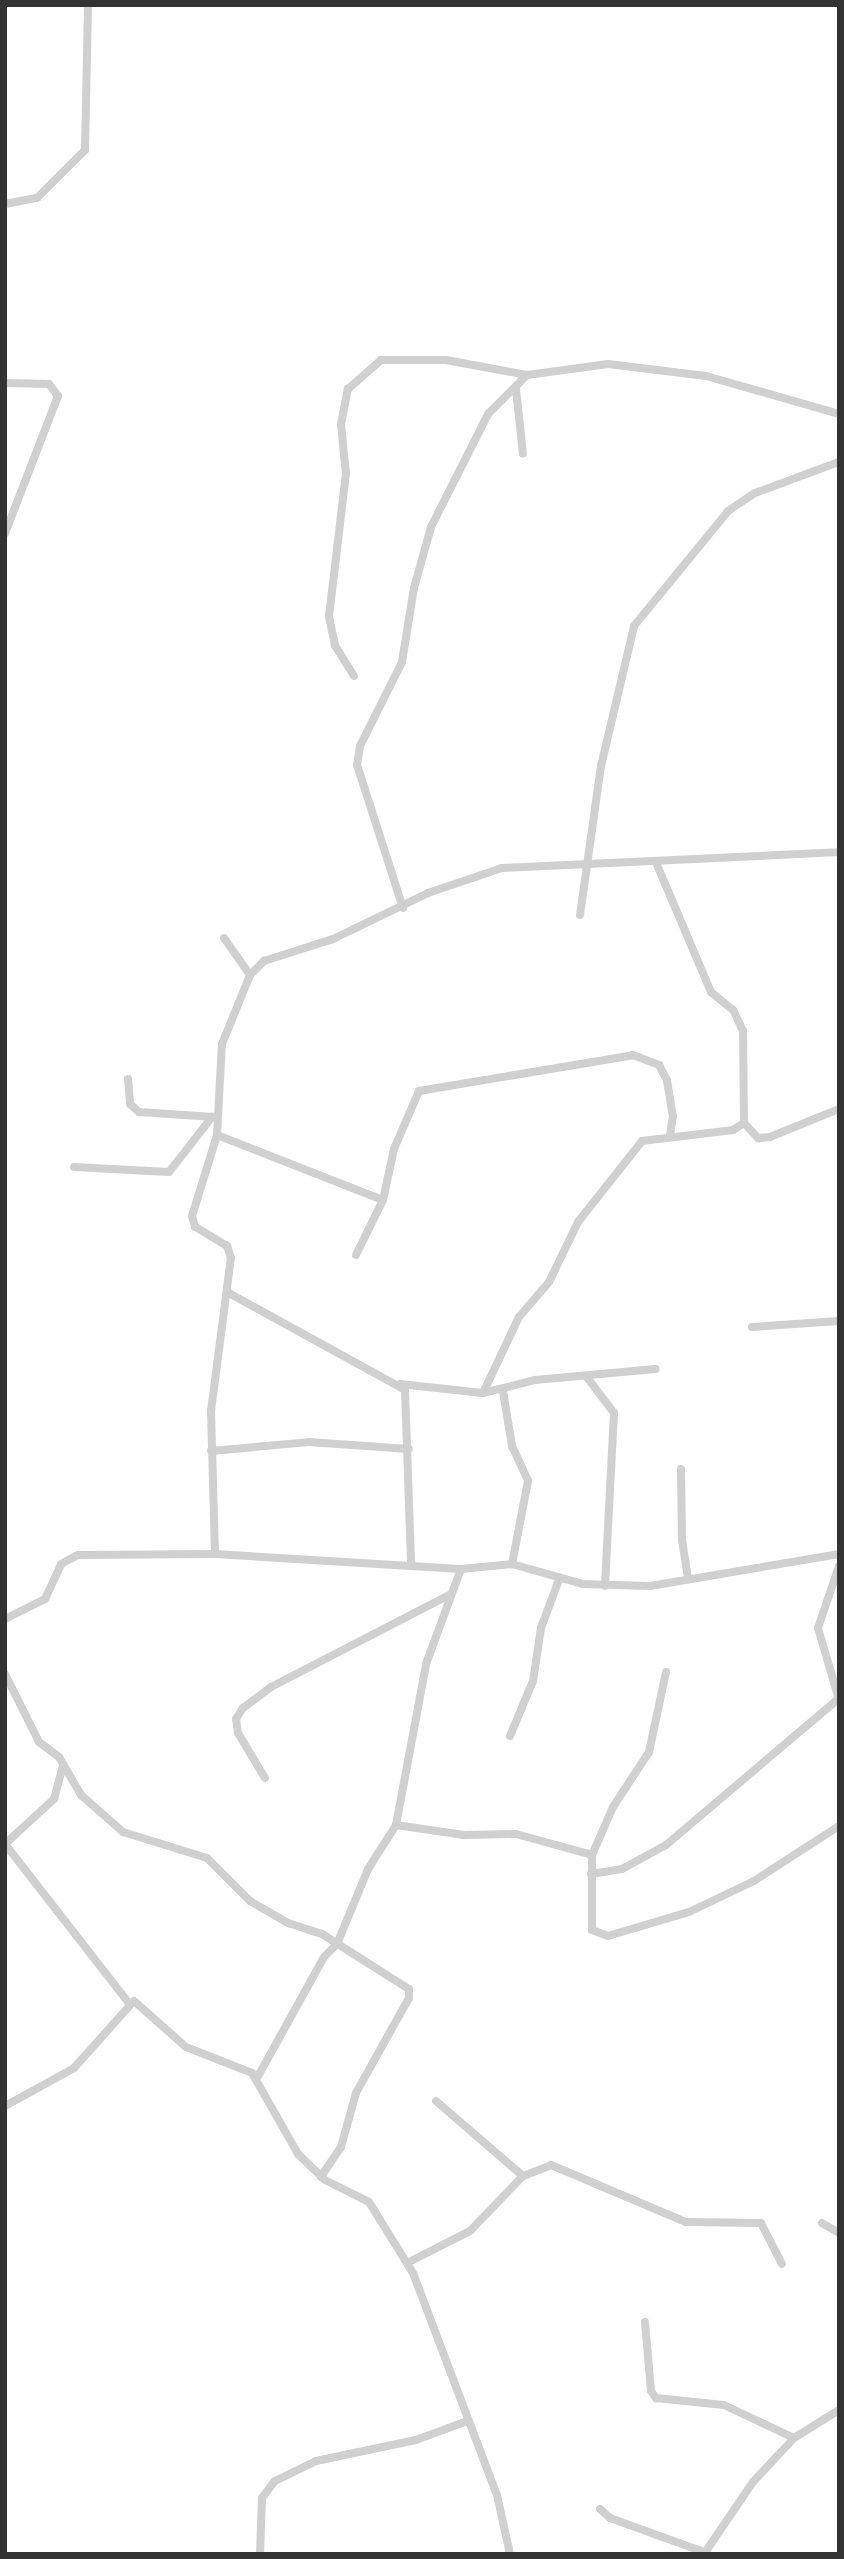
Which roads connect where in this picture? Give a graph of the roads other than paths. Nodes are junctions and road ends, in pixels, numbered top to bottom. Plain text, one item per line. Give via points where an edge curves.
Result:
1 (88, 5) edge
2 (5, 204) edge
3 (527, 375) junction
4 (5, 383) edge
5 (516, 389) junction
6 (839, 414) edge
7 (523, 454) dead end
8 (839, 462) edge
9 (5, 533) edge
10 (354, 676) dead end
11 (839, 852) edge
12 (657, 865) junction
13 (586, 866) junction
14 (403, 908) junction
15 (580, 915) dead end
16 (224, 938) dead end
17 (250, 975) junction
18 (128, 1079) dead end
19 (839, 1109) edge
20 (214, 1117) junction
21 (744, 1124) junction
22 (217, 1135) junction
23 (670, 1136) junction
24 (74, 1167) dead end
25 (383, 1200) junction
26 (356, 1255) dead end
27 (227, 1292) junction
28 (839, 1321) edge
29 (752, 1327) dead end
30 (654, 1369) dead end
31 (586, 1376) junction
32 (400, 1384) junction
33 (503, 1391) junction
34 (484, 1393) junction
35 (409, 1449) junction
36 (211, 1451) junction
37 (681, 1469) dead end
38 (215, 1554) junction
39 (839, 1554) edge
40 (411, 1564) junction
41 (512, 1564) junction
42 (839, 1566) edge
43 (461, 1569) junction
44 (560, 1577) junction
45 (688, 1580) junction
46 (605, 1586) junction
47 (449, 1595) junction
48 (5, 1619) edge
49 (666, 1672) dead end
50 (5, 1674) edge
51 (838, 1699) edge
52 (510, 1736) dead end
53 (63, 1763) junction
54 (265, 1778) dead end
55 (396, 1825) junction
56 (839, 1826) edge
57 (5, 1844) edge
58 (593, 1855) junction
59 (591, 1874) junction
60 (337, 1944) junction
61 (129, 2003) junction
62 (257, 2078) junction
63 (436, 2101) dead end
64 (5, 2106) edge
65 (523, 2176) junction
66 (321, 2177) junction
67 (822, 2223) dead end
68 (839, 2233) edge
69 (407, 2263) junction
70 (782, 2264) dead end
71 (645, 2322) dead end
72 (839, 2410) edge
73 (467, 2421) junction
74 (794, 2438) junction
75 (600, 2509) dead end
76 (704, 2553) edge
77 (260, 2554) edge
78 (510, 2554) edge

1 - 2 street via 85,150 37,198
3 - 5 street
3 - 6 street via 608,364 706,376
3 - 10 street via 446,360 381,360 348,389 341,424 346,474 329,616 335,645
4 - 9 street via 49,384 58,396
5 - 7 street
5 - 14 street via 488,414 431,527 414,588 402,662 360,746 357,765
8 - 13 street via 755,493 729,511 634,626 601,766
11 - 12 street via 699,856
12 - 13 street
12 - 21 street via 711,992 733,1010 743,1031
13 - 14 street via 481,873
13 - 15 street
14 - 17 street via 264,961
16 - 17 street
17 - 20 street via 222,1044
18 - 20 street via 130,1104 139,1112
19 - 21 street via 770,1137 758,1138
20 - 22 street
20 - 24 street via 183,1158 163,1175
21 - 23 street via 733,1130
22 - 25 street
22 - 27 street via 192,1216 193,1225 230,1250
23 - 25 street via 673,1116 667,1080 659,1065 633,1055 424,1089 411,1099
23 - 34 street via 642,1141 578,1222 549,1282 520,1317
25 - 26 street
27 - 32 street via 355,1366
27 - 36 street
28 - 29 street
30 - 31 street
31 - 33 street via 535,1380
31 - 46 street via 614,1413
32 - 34 street
32 - 35 street
33 - 34 street
33 - 41 street via 512,1446 528,1481
35 - 36 street via 309,1441
35 - 40 street
36 - 38 street
37 - 45 street
38 - 40 street
38 - 48 street via 78,1555 61,1564 45,1599
39 - 45 street
40 - 43 street
41 - 43 street
41 - 44 street
42 - 51 street via 818,1628
43 - 47 street
44 - 46 street
44 - 52 street via 541,1628 533,1681
45 - 46 street
47 - 54 street via 271,1687 243,1708 236,1720 238,1733
47 - 55 street via 426,1664
49 - 58 street via 649,1752 613,1807
50 - 53 street via 39,1742
51 - 59 street via 666,1845 622,1869
53 - 57 street via 54,1799
53 - 60 street via 81,1795 123,1832 206,1858 250,1901
55 - 58 street via 464,1835 516,1834
55 - 60 street via 368,1869
56 - 59 street via 728,1895 613,1935 597,1934 589,1923
57 - 61 street
58 - 59 street
60 - 62 street via 324,1957
60 - 66 street via 409,1989 410,1995 361,2081 341,2147
61 - 62 street via 142,2003 186,2047
61 - 64 street via 74,2068
62 - 66 street via 289,2140
63 - 65 street
65 - 69 street via 470,2231
65 - 70 street via 544,2165 561,2166 686,2222 761,2223
66 - 69 street via 369,2202
67 - 68 street
69 - 73 street
71 - 74 street via 651,2391 656,2398 724,2405
72 - 74 street
73 - 77 street via 416,2440 316,2461 275,2481 262,2498
73 - 78 street via 499,2503
74 - 76 street via 753,2482
75 - 76 street via 610,2518

